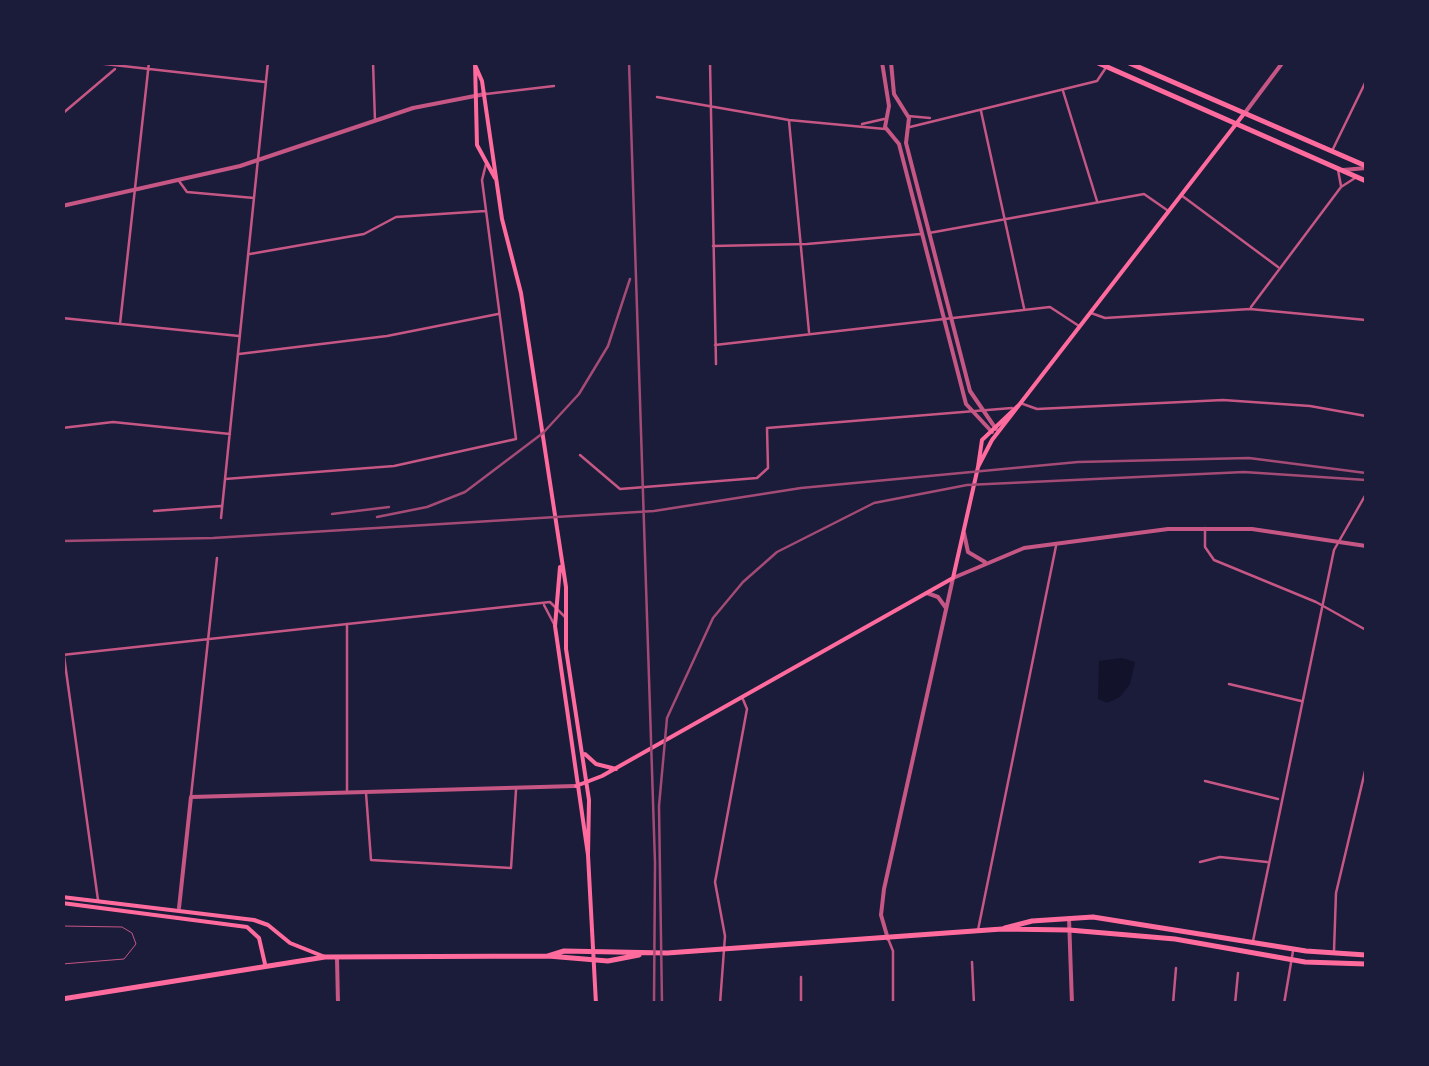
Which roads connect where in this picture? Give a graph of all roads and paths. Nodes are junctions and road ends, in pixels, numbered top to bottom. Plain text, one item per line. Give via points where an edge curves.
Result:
1 (87, 62) edge
2 (149, 62) edge
3 (268, 62) edge
4 (373, 62) edge
5 (710, 62) edge
6 (882, 62) edge
7 (891, 62) edge
8 (1096, 62) edge
9 (1128, 62) edge
10 (1283, 62) edge
11 (475, 64) edge
12 (116, 68) junction
13 (1106, 68) junction
14 (148, 70) junction
15 (1366, 81) edge
16 (266, 82) junction
17 (554, 86) dead end
18 (1062, 89) junction
19 (484, 94) junction
20 (474, 96) junction
21 (657, 97) dead end
22 (710, 107) junction
23 (980, 108) junction
24 (900, 111) junction
25 (62, 114) edge
26 (1243, 115) junction
27 (887, 116) junction
28 (908, 116) junction
29 (931, 118) junction
30 (789, 120) junction
31 (375, 121) junction
32 (860, 125) junction
33 (1234, 126) junction
34 (886, 129) junction
35 (907, 130) junction
36 (894, 135) junction
37 (1331, 152) junction
38 (1366, 157) edge
39 (258, 161) junction
40 (1354, 161) junction
41 (486, 164) junction
42 (1366, 167) edge
43 (1338, 170) junction
44 (1357, 177) junction
45 (495, 178) junction
46 (178, 180) junction
47 (1366, 181) edge
48 (1341, 187) junction
49 (135, 188) junction
50 (1181, 195) junction
51 (254, 198) junction
52 (1096, 201) junction
53 (62, 206) edge
54 (486, 210) junction
55 (1168, 212) junction
56 (1003, 218) junction
57 (930, 232) junction
58 (921, 234) junction
59 (798, 244) junction
60 (713, 246) junction
61 (248, 254) junction
62 (1280, 268) junction
63 (1250, 309) junction
64 (1024, 310) junction
65 (1092, 313) junction
66 (500, 314) junction
67 (62, 318) edge
68 (952, 318) junction
69 (944, 320) junction
70 (1366, 320) edge
71 (120, 324) junction
72 (1080, 327) junction
73 (809, 334) junction
74 (240, 336) junction
75 (715, 345) junction
76 (238, 354) junction
77 (716, 364) dead end
78 (1022, 403) junction
79 (1014, 408) junction
80 (981, 410) junction
81 (971, 412) junction
82 (1366, 416) edge
83 (996, 426) junction
84 (62, 428) edge
85 (993, 432) junction
86 (230, 434) junction
87 (580, 455) dead end
88 (226, 479) junction
89 (1366, 494) edge
90 (222, 506) junction
91 (154, 511) dead end
92 (221, 518) dead end
93 (1205, 527) junction
94 (964, 533) junction
95 (1338, 541) junction
96 (1056, 542) junction
97 (1366, 546) edge
98 (217, 558) dead end
99 (988, 562) junction
100 (560, 567) junction
101 (953, 578) junction
102 (922, 594) junction
103 (556, 603) junction
104 (543, 604) junction
105 (946, 608) junction
106 (1323, 608) junction
107 (566, 617) junction
108 (347, 622) junction
109 (555, 626) junction
110 (1366, 630) edge
111 (208, 637) junction
112 (62, 642) edge
113 (63, 655) edge
114 (1229, 684) dead end
115 (742, 696) junction
116 (1302, 701) junction
117 (582, 750) junction
118 (1366, 766) edge
119 (616, 769) junction
120 (587, 782) junction
121 (1205, 782) dead end
122 (576, 786) junction
123 (516, 788) junction
124 (366, 791) junction
125 (348, 792) junction
126 (191, 797) junction
127 (1280, 799) junction
128 (588, 855) junction
129 (1200, 862) dead end
130 (1268, 862) junction
131 (62, 900) edge
132 (98, 900) junction
133 (180, 908) junction
134 (166, 915) junction
135 (1069, 917) junction
136 (187, 918) junction
137 (62, 926) edge
138 (1002, 929) junction
139 (1069, 930) junction
140 (978, 931) junction
141 (888, 939) junction
142 (1253, 942) junction
143 (594, 950) junction
144 (724, 950) junction
145 (1294, 950) junction
146 (647, 954) junction
147 (1334, 954) junction
148 (1366, 955) edge
149 (337, 956) junction
150 (548, 956) junction
151 (325, 957) junction
152 (1292, 960) junction
153 (594, 961) junction
154 (972, 962) dead end
155 (62, 964) edge
156 (265, 964) junction
157 (1366, 964) edge
158 (1176, 968) dead end
159 (1238, 973) dead end
160 (801, 977) dead end
161 (62, 998) edge
162 (338, 1004) edge
163 (596, 1004) edge
164 (720, 1004) edge
165 (801, 1004) edge
166 (893, 1004) edge
167 (974, 1004) edge
168 (1072, 1004) edge
169 (1173, 1004) edge
170 (1235, 1004) edge
171 (1284, 1004) edge

1 - 12 street
2 - 14 street
3 - 16 street
4 - 31 street
5 - 22 street
6 - 27 street
7 - 24 street
8 - 13 main road
9 - 26 main road
10 - 26 street
11 - 19 main road
11 - 20 main road
12 - 14 street
12 - 25 street
13 - 18 street via 1097,81
13 - 33 main road
14 - 16 street
14 - 49 street
15 - 37 street
16 - 39 street
17 - 19 street
18 - 23 street
18 - 52 street
19 - 20 street
19 - 45 main road
20 - 31 street
20 - 41 main road via 477,145
21 - 22 street
22 - 30 street
22 - 60 street
23 - 29 street
23 - 56 street
24 - 27 street
24 - 28 street
26 - 33 main road
26 - 37 main road
27 - 32 street
27 - 34 street
28 - 29 street
28 - 35 street
29 - 35 street
30 - 32 street
30 - 59 street
31 - 39 street
32 - 34 street
33 - 43 main road
33 - 50 main road
34 - 36 street
35 - 36 street
35 - 57 street
36 - 58 street
37 - 40 main road
38 - 40 street
39 - 46 street
39 - 51 street
40 - 42 main road
41 - 45 main road
41 - 54 street
42 - 43 street
43 - 44 main road
43 - 48 street
44 - 47 main road
44 - 48 street
45 - 100 main road via 521,293
46 - 49 street
46 - 51 street via 187,192
48 - 62 street
49 - 53 street
49 - 71 street
50 - 55 main road
50 - 62 street
51 - 61 street
52 - 55 street via 1144,194
52 - 56 street
54 - 61 street via 396,216 364,234
54 - 66 street
55 - 65 main road
56 - 57 street
56 - 64 street
57 - 58 street
57 - 68 street
58 - 59 street
58 - 69 street
59 - 60 street
59 - 73 street
60 - 75 street
61 - 74 street
62 - 63 street
63 - 65 street via 1105,318
63 - 70 street
64 - 68 street
64 - 72 street via 1056,308
65 - 72 main road
66 - 76 street
66 - 88 street via 516,439 394,466
67 - 71 street
68 - 69 street
68 - 80 street
69 - 73 street
69 - 81 street
71 - 74 street
72 - 78 main road
73 - 75 street
74 - 76 street
75 - 77 street
76 - 86 street
78 - 79 main road
78 - 82 street via 1037,409 1223,400
78 - 85 main road
79 - 80 street
79 - 83 main road
80 - 81 street
80 - 83 street
81 - 85 street
81 - 87 street via 768,428 769,461 762,476 655,488 612,486
83 - 85 main road
84 - 86 street via 113,422
85 - 94 main road via 978,448
86 - 88 street
88 - 90 street
89 - 95 street
90 - 91 street
90 - 92 street
93 - 95 street
93 - 96 street
93 - 106 street via 1205,547 1214,560
94 - 99 street via 970,554
94 - 101 main road
95 - 97 street
95 - 106 street
96 - 99 street
96 - 140 street
98 - 111 street
99 - 101 street
100 - 103 main road
100 - 107 main road
101 - 102 main road
101 - 105 street
102 - 105 street via 936,595
102 - 115 main road
103 - 104 street
103 - 107 street
103 - 109 main road
104 - 108 street
104 - 109 street
105 - 141 street via 884,889 880,915
106 - 110 street
106 - 116 street
107 - 117 main road
108 - 111 street
108 - 125 street
109 - 122 main road
111 - 113 street
111 - 126 street
112 - 113 street
113 - 132 street
114 - 116 street
115 - 119 main road
115 - 144 street via 747,708 715,882
116 - 127 street
117 - 119 main road via 591,761
117 - 120 main road
118 - 147 street via 1336,893
119 - 120 main road
120 - 122 main road
120 - 128 main road
121 - 127 street
122 - 123 street
122 - 128 main road
123 - 124 street
123 - 124 street via 511,868 371,860
124 - 125 street
125 - 126 street
126 - 133 street
127 - 130 street
128 - 143 main road
129 - 130 street
130 - 142 street
131 - 132 main road
131 - 134 main road
132 - 133 main road
133 - 134 main road
133 - 136 main road
133 - 151 main road via 264,923 290,944
134 - 136 main road
135 - 138 main road
135 - 139 street
135 - 142 main road
136 - 156 main road via 250,928
137 - 155 lane via 122,927 136,942 124,959
138 - 139 main road
138 - 140 main road
139 - 152 main road via 1175,939
139 - 168 street
140 - 141 main road
141 - 144 main road
141 - 166 street
142 - 145 main road
143 - 146 main road
143 - 150 main road
143 - 153 main road
144 - 146 main road
144 - 164 street
145 - 147 main road
145 - 152 street
146 - 153 main road
147 - 148 main road
149 - 150 main road
149 - 151 main road
149 - 162 street
150 - 153 main road
151 - 156 main road
152 - 157 main road
152 - 171 street
153 - 163 main road
154 - 167 street
156 - 161 main road
158 - 169 street
159 - 170 street
160 - 165 street

